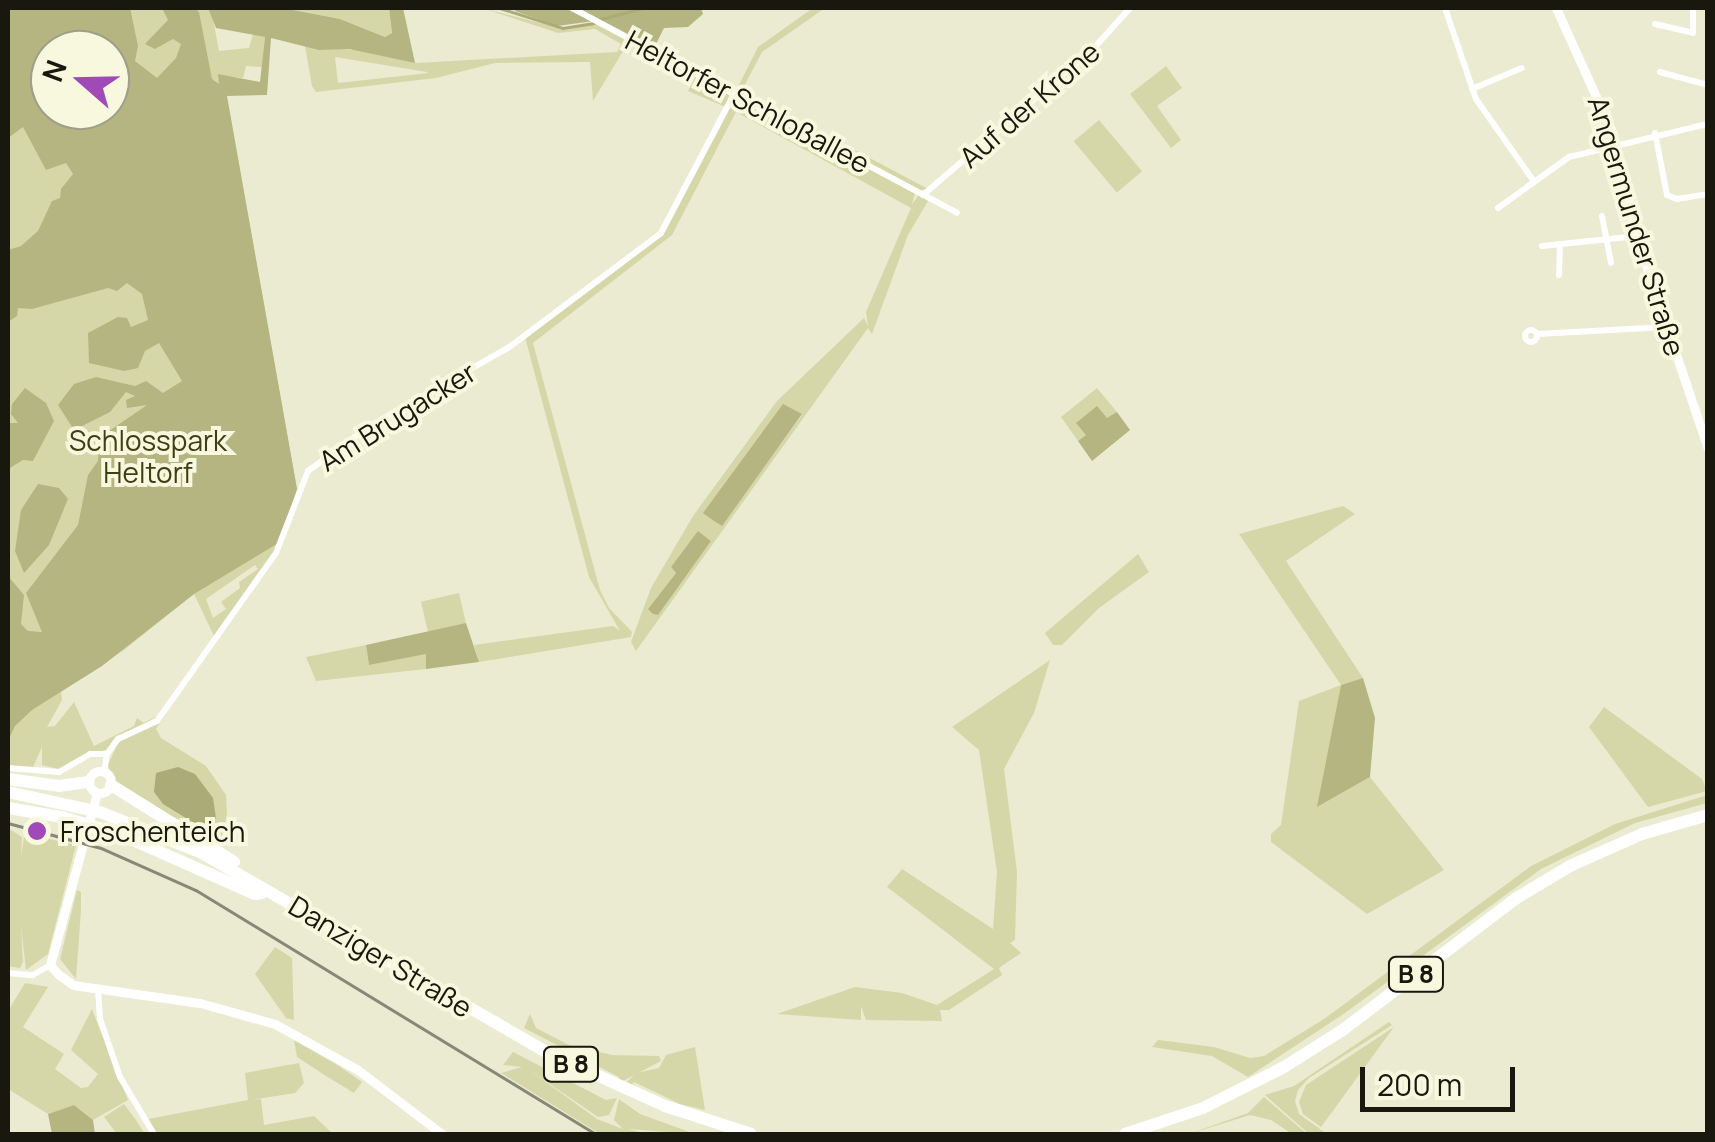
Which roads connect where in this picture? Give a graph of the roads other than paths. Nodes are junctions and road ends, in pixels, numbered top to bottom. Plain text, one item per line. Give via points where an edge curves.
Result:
1 (572, 8) edge
2 (1130, 8) edge
3 (1444, 8) edge
4 (1556, 8) edge
5 (1693, 8) edge
6 (1656, 24) dead end
7 (1522, 68) dead end
8 (1660, 72) dead end
9 (1708, 85) edge
10 (1472, 88) junction
11 (734, 94) junction
12 (1708, 124) edge
13 (1655, 133) junction
14 (1616, 144) junction
15 (1533, 180) junction
16 (1708, 194) edge
17 (923, 195) junction
18 (1498, 208) dead end
19 (957, 213) dead end
20 (1602, 216) dead end
21 (1637, 236) junction
22 (1606, 240) junction
23 (1560, 244) junction
24 (1542, 246) dead end
25 (1611, 262) dead end
26 (1558, 274) dead end
27 (1666, 327) junction
28 (1537, 334) dead end
29 (1708, 449) edge
30 (107, 754) junction
31 (8, 768) edge
32 (104, 772) junction
33 (8, 779) edge
34 (112, 785) junction
35 (93, 787) junction
36 (8, 796) edge
37 (8, 808) edge
38 (1708, 814) edge
39 (90, 815) junction
40 (1708, 822) edge
41 (260, 888) junction
42 (50, 965) junction
43 (8, 974) edge
44 (98, 989) junction
45 (154, 1134) edge
46 (442, 1134) edge
47 (724, 1134) edge
48 (751, 1134) edge
49 (1125, 1134) edge
50 (1151, 1134) edge

1 - 11 street, Heltorfer Schloßallee
2 - 17 street, Auf der Krone via 1094,48
3 - 10 street
4 - 14 main road, Angermunder Straße
5 - 6 street via 1693,33
7 - 10 street
8 - 9 street
10 - 15 street
11 - 17 street, Heltorfer Schloßallee
11 - 30 street, Am Brugacker via 661,233 494,357 314,465 301,482 278,550 161,715 118,738
12 - 13 street
13 - 14 street
13 - 16 street via 1666,196
14 - 15 street via 1569,157
14 - 21 main road, Angermunder Straße
15 - 18 street
17 - 19 street, Heltorfer Schloßallee
20 - 22 street
21 - 22 street
21 - 27 main road, Angermunder Straße
22 - 23 street
22 - 25 street
23 - 24 street
23 - 26 street
27 - 28 street
27 - 29 main road, Angermunder Straße
30 - 31 street, Am Brugacker via 90,754 64,771
30 - 32 street
32 - 34 main road
32 - 35 main road via 94,773
33 - 35 highway
34 - 35 main road
34 - 41 highway via 207,842
35 - 39 main road
36 - 39 highway, Danziger Straße / B 8
37 - 39 highway
38 - 49 highway, B 8 via 1570,866 1284,1068 1203,1108
39 - 41 highway, Danziger Straße / B 8
39 - 42 main road
40 - 50 highway, B 8 via 1572,873 1302,1066
41 - 47 highway, Danziger Straße / B 8 via 547,1060
41 - 48 highway, Danziger Straße / B 8 via 550,1054 665,1106
42 - 43 street via 33,975
42 - 44 main road via 73,985
44 - 45 street via 102,1028 120,1077
44 - 46 main road via 200,1003 275,1024 358,1070

